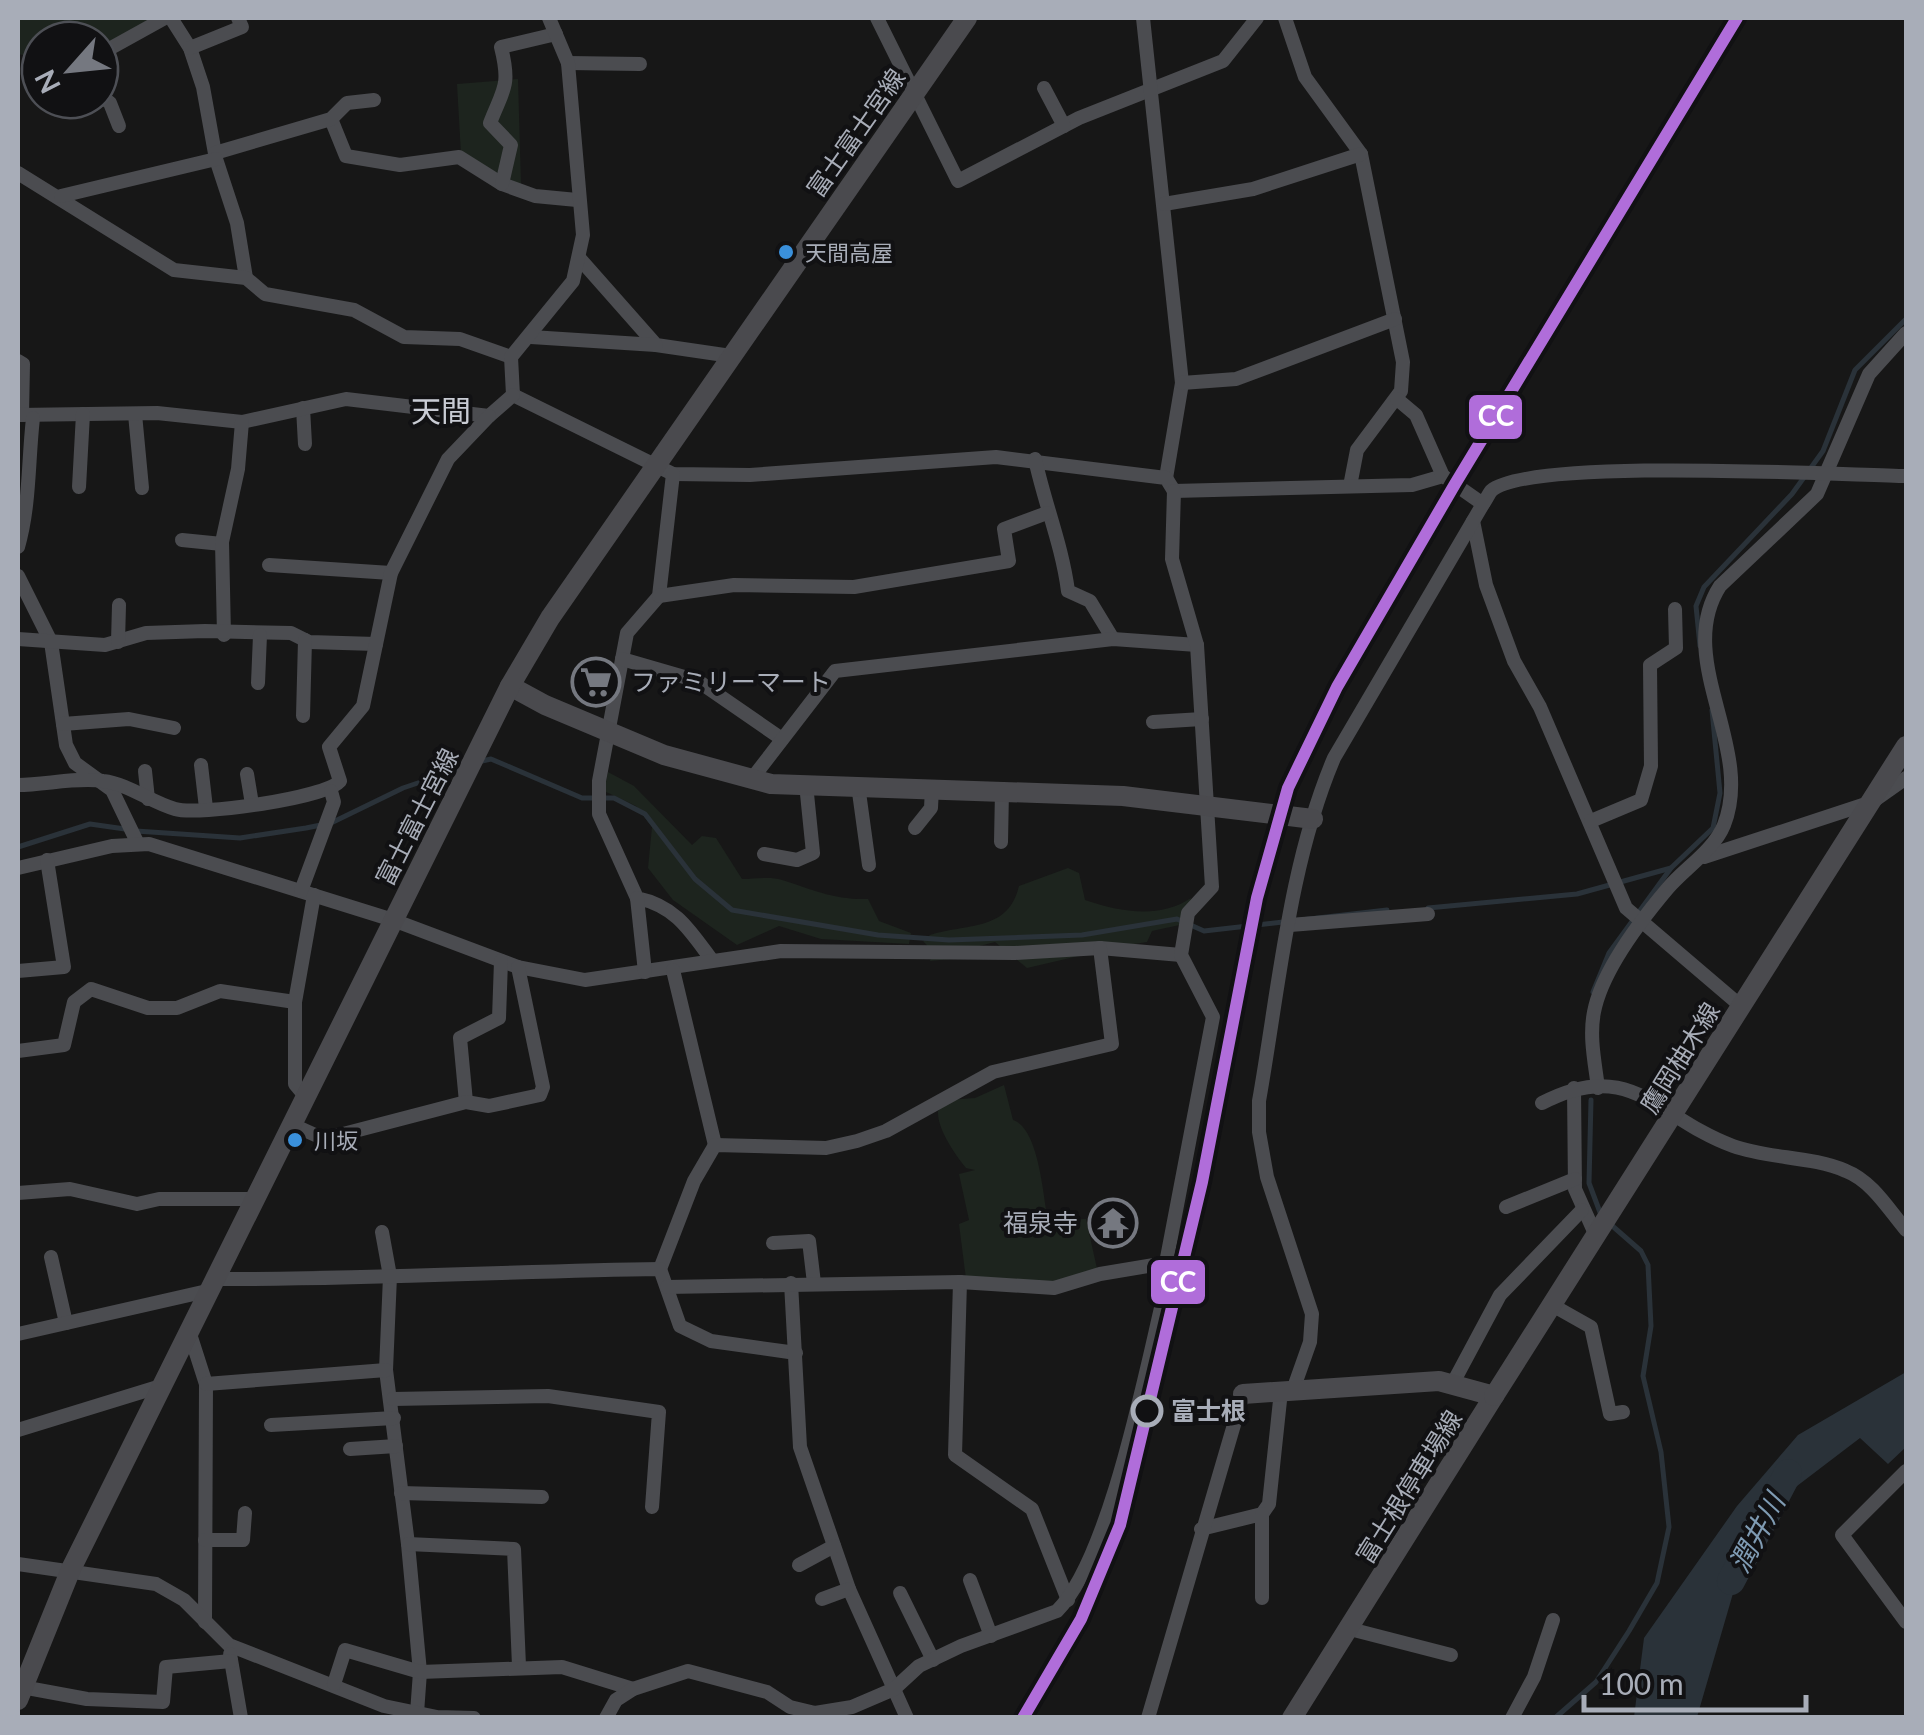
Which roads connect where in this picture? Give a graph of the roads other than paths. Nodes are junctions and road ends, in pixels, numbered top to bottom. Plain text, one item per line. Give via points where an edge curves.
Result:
1 (168, 18) edge
2 (238, 18) edge
3 (549, 18) edge
4 (877, 18) edge
5 (967, 18) edge
6 (1143, 18) edge
7 (1257, 18) edge
8 (1285, 18) edge
9 (556, 34) junction
10 (120, 43) edge
11 (190, 48) junction
12 (568, 63) junction
13 (640, 64) dead end
14 (1044, 88) dead end
15 (1151, 89) junction
16 (913, 95) junction
17 (374, 100) dead end
18 (116, 120) edge
19 (331, 120) junction
20 (118, 126) dead end
21 (1064, 126) junction
22 (1361, 154) junction
23 (216, 156) junction
24 (18, 173) edge
25 (502, 184) junction
26 (60, 196) junction
27 (577, 200) junction
28 (1164, 204) junction
29 (580, 258) junction
30 (246, 278) junction
31 (1394, 319) junction
32 (1906, 333) edge
33 (532, 337) junction
34 (656, 344) junction
35 (730, 356) junction
36 (511, 357) junction
37 (18, 362) edge
38 (1182, 383) junction
39 (514, 396) junction
40 (1397, 399) junction
41 (304, 408) junction
42 (83, 414) junction
43 (136, 414) junction
44 (24, 416) edge
45 (489, 416) junction
46 (242, 422) junction
47 (305, 444) dead end
48 (1035, 460) junction
49 (664, 470) junction
50 (1825, 474) junction
51 (1443, 476) junction
52 (1906, 476) edge
53 (1170, 484) junction
54 (1350, 486) junction
55 (80, 487) dead end
56 (142, 488) dead end
57 (1483, 504) junction
58 (1047, 513) junction
59 (1473, 521) junction
60 (182, 540) dead end
61 (222, 544) junction
62 (18, 547) edge
63 (270, 565) dead end
64 (392, 573) junction
65 (18, 576) edge
66 (660, 596) junction
67 (119, 606) dead end
68 (1675, 609) dead end
69 (224, 634) junction
70 (260, 635) junction
71 (18, 639) edge
72 (1113, 639) junction
73 (305, 640) junction
74 (51, 642) junction
75 (118, 642) junction
76 (376, 644) junction
77 (1198, 645) junction
78 (622, 659) junction
79 (258, 683) dead end
80 (510, 686) junction
81 (303, 716) dead end
82 (1202, 719) junction
83 (1153, 722) dead end
84 (64, 724) junction
85 (174, 728) dead end
86 (606, 730) junction
87 (782, 739) junction
88 (1906, 746) edge
89 (201, 765) dead end
90 (145, 771) dead end
91 (247, 774) dead end
92 (1906, 778) edge
93 (100, 780) junction
94 (751, 780) junction
95 (806, 784) junction
96 (858, 784) junction
97 (18, 785) edge
98 (932, 788) junction
99 (331, 790) junction
100 (1002, 791) junction
101 (148, 799) junction
102 (1872, 802) junction
103 (252, 804) junction
104 (206, 808) junction
105 (1208, 808) junction
106 (1314, 819) junction
107 (1590, 821) junction
108 (915, 828) dead end
109 (137, 839) junction
110 (1001, 842) dead end
111 (764, 854) dead end
112 (47, 860) junction
113 (1693, 862) junction
114 (868, 865) dead end
115 (18, 868) edge
116 (308, 893) junction
117 (637, 898) junction
118 (1428, 914) dead end
119 (393, 920) junction
120 (1643, 923) junction
121 (1290, 925) junction
122 (1100, 948) junction
123 (1181, 955) junction
124 (711, 959) junction
125 (501, 961) junction
126 (518, 967) junction
127 (18, 970) edge
128 (673, 970) junction
129 (645, 972) junction
130 (295, 1002) junction
131 (1742, 1008) junction
132 (18, 1051) edge
133 (1574, 1088) junction
134 (1598, 1088) junction
135 (305, 1096) junction
136 (466, 1102) junction
137 (1542, 1103) dead end
138 (1675, 1116) junction
139 (292, 1124) junction
140 (715, 1145) junction
141 (1575, 1179) junction
142 (18, 1192) edge
143 (254, 1199) junction
144 (1506, 1207) dead end
145 (1582, 1210) junction
146 (1601, 1229) junction
147 (1906, 1230) edge
148 (382, 1232) dead end
149 (773, 1243) dead end
150 (51, 1258) dead end
151 (1166, 1263) junction
152 (660, 1268) junction
153 (390, 1276) junction
154 (960, 1282) junction
155 (791, 1283) junction
156 (814, 1283) junction
157 (210, 1285) junction
158 (667, 1287) junction
159 (1552, 1305) junction
160 (66, 1323) junction
161 (188, 1330) junction
162 (18, 1334) edge
163 (796, 1354) junction
164 (386, 1370) junction
165 (1454, 1381) junction
166 (206, 1384) junction
167 (161, 1386) junction
168 (1287, 1391) junction
169 (1242, 1394) joint
170 (1494, 1396) junction
171 (393, 1400) junction
172 (1623, 1412) dead end
173 (394, 1418) junction
174 (271, 1425) dead end
175 (18, 1430) edge
176 (396, 1446) junction
177 (350, 1449) dead end
178 (1906, 1470) edge
179 (402, 1494) junction
180 (542, 1496) dead end
181 (652, 1507) dead end
182 (245, 1513) dead end
183 (1262, 1514) junction
184 (1201, 1528) junction
185 (206, 1540) junction
186 (408, 1544) junction
187 (834, 1546) junction
188 (18, 1564) edge
189 (799, 1565) dead end
190 (71, 1569) junction
191 (970, 1580) dead end
192 (849, 1588) junction
193 (900, 1593) dead end
194 (1262, 1598) dead end
195 (822, 1600) dead end
196 (1068, 1600) junction
197 (1554, 1620) dead end
198 (206, 1622) junction
199 (1906, 1622) edge
200 (1350, 1629) junction
201 (991, 1636) junction
202 (228, 1645) junction
203 (1450, 1655) dead end
204 (933, 1660) junction
205 (231, 1661) junction
206 (519, 1666) junction
207 (420, 1672) junction
208 (334, 1684) junction
209 (894, 1688) junction
210 (633, 1689) junction
211 (20, 1693) edge
212 (417, 1713) junction
213 (242, 1718) edge
214 (474, 1718) edge
215 (606, 1718) edge
216 (907, 1718) edge
217 (1148, 1718) edge
218 (1292, 1718) edge
219 (1512, 1718) edge

1 - 10 street
1 - 11 street
2 - 11 street via 242,27
3 - 9 street
4 - 16 street
5 - 16 main road, 富士富士宮線
6 - 15 street
7 - 15 street via 1223,61
8 - 22 street via 1305,78
9 - 12 street
9 - 25 street via 501,47 503,101 490,123 511,144
11 - 23 street
12 - 13 street
12 - 27 street
14 - 21 street
15 - 21 street
15 - 28 street
16 - 21 street via 958,181
16 - 35 main road, 富士富士宮線
17 - 19 street via 347,103
18 - 20 street
19 - 23 street
19 - 25 street via 346,156 400,165 458,157
22 - 28 street via 1253,188
22 - 31 street
23 - 26 street
23 - 30 street
24 - 26 street
25 - 27 street
26 - 30 street via 174,270
27 - 29 street
28 - 38 street
29 - 33 street via 573,280
29 - 34 street
30 - 36 street via 266,294 354,310 404,338 460,339
31 - 38 street via 1236,379
31 - 40 street via 1403,362
32 - 50 street via 1870,374
33 - 34 street
33 - 36 street
34 - 35 street
35 - 49 main road, 富士富士宮線
36 - 39 street
37 - 44 street
38 - 53 street
39 - 45 street
39 - 49 street
40 - 51 street via 1416,415
40 - 54 street via 1356,450
41 - 45 street via 346,399
41 - 46 street
41 - 47 street
42 - 43 street
42 - 44 street
42 - 55 street
43 - 46 street
43 - 56 street
44 - 62 street via 29,507
45 - 64 street via 448,460
46 - 61 street
48 - 49 street via 959,458 750,475
48 - 53 street
48 - 58 street
49 - 66 street
49 - 80 main road, 富士富士宮線 via 550,618
50 - 52 street
50 - 57 street via 1596,470 1519,481 1492,490
50 - 113 street via 1791,523 1720,586 1704,618 1728,802 1724,824
51 - 54 street via 1412,485
51 - 57 street
53 - 54 street
53 - 77 street via 1172,559
57 - 59 street
58 - 66 street via 1004,530 1009,561 854,587 734,585
58 - 72 street via 1063,550 1068,591 1090,600
59 - 106 street via 1334,758
59 - 107 street via 1486,585 1514,661
60 - 61 street
61 - 69 street
63 - 64 street
64 - 76 street
65 - 74 street
66 - 78 street via 628,633
67 - 75 street
68 - 107 street via 1676,648 1650,665 1651,766 1641,800
69 - 70 street
69 - 75 street via 167,632
70 - 73 street via 291,633
70 - 79 street
71 - 74 street
72 - 77 street
72 - 87 street via 835,671
73 - 76 street
73 - 81 street
74 - 75 street
74 - 84 street
76 - 99 street via 364,706 329,747 340,781
77 - 82 street
78 - 86 street
78 - 87 street via 698,681
80 - 86 main road
80 - 119 main road, 富士富士宮線
82 - 83 street
82 - 105 street
84 - 85 street via 128,719
84 - 93 street via 75,763
86 - 94 main road via 695,766
86 - 117 street via 599,814
87 - 94 street
88 - 102 main road, 鷹岡柚木線
89 - 104 street
90 - 101 street
91 - 103 street
92 - 102 street
93 - 97 street
93 - 101 street
93 - 109 street
94 - 95 main road
95 - 96 main road
95 - 111 street via 813,853 797,860
96 - 98 main road
96 - 114 street
98 - 100 main road
98 - 108 street via 931,808
99 - 103 street
99 - 116 street via 334,802
100 - 105 main road via 1124,796
100 - 110 street
101 - 104 street via 179,811
102 - 113 street
102 - 131 main road, 鷹岡柚木線
103 - 104 street
105 - 106 main road
105 - 123 street via 1212,887 1188,912
106 - 121 street
107 - 120 street via 1616,889
109 - 112 street
109 - 116 street
112 - 115 street
112 - 127 street via 64,967
113 - 120 street
116 - 119 street
116 - 130 street
117 - 124 street via 678,914
117 - 129 street
118 - 121 street
119 - 125 street
119 - 135 main road, 富士富士宮線
120 - 131 street
120 - 134 street via 1594,1008
121 - 168 street via 1258,1132 1312,1314 1310,1342
122 - 123 street
122 - 124 street via 780,951
122 - 140 street via 1112,1044 993,1072 856,1141 826,1148
123 - 151 street via 1213,1016
124 - 128 street
125 - 126 street
125 - 136 street via 498,1018 460,1038
126 - 129 street via 585,980
126 - 136 street via 540,1095 489,1106
128 - 129 street
128 - 140 street
130 - 132 street via 220,991 177,1008 148,1008 91,990 74,1002 64,1045
130 - 135 street via 295,1084
131 - 138 main road, 鷹岡柚木線
133 - 134 street
133 - 137 street
133 - 141 street
134 - 138 street via 1638,1090
135 - 139 main road, 富士富士宮線
136 - 139 street via 324,1139
138 - 146 main road, 鷹岡柚木線
138 - 147 street via 1732,1146 1846,1170
139 - 143 main road, 富士富士宮線
140 - 152 street
141 - 144 street
141 - 145 street
142 - 143 street via 70,1189 136,1204
143 - 157 main road, 富士富士宮線
145 - 146 street
145 - 165 street via 1500,1295
146 - 159 main road, 鷹岡柚木線
148 - 153 street
149 - 156 street via 809,1241
150 - 160 street
151 - 154 street via 1054,1288
151 - 196 street via 1165,1291 1120,1470
152 - 153 street
152 - 158 street
153 - 157 street
153 - 164 street
154 - 156 street
154 - 196 street via 955,1455 1032,1510
155 - 156 street
155 - 158 street
155 - 163 street
157 - 160 street
157 - 161 main road, 富士富士宮線
158 - 163 street via 680,1326 711,1341
159 - 170 main road, 鷹岡柚木線
159 - 172 street via 1591,1327 1610,1414
160 - 162 street
161 - 166 street
161 - 167 main road, 富士富士宮線
163 - 187 street via 800,1447
164 - 166 street
164 - 171 street
165 - 168 main road, 富士根停車場線
165 - 170 main road, 富士根停車場線
166 - 185 street
167 - 175 street
167 - 190 main road, 富士富士宮線
168 - 169 main road, 富士根停車場線
168 - 183 street
169 - 184 street
170 - 200 main road, 富士根停車場線
171 - 173 street
171 - 181 street via 548,1396 659,1412
173 - 174 street
173 - 176 street
176 - 177 street
176 - 179 street
178 - 199 street via 1842,1534
179 - 180 street
179 - 186 street
182 - 185 street via 242,1540
183 - 184 street
183 - 194 street
184 - 217 street
185 - 198 street
186 - 206 street via 514,1549
186 - 207 street
187 - 189 street
187 - 192 street
188 - 190 street
190 - 198 street via 156,1584
190 - 211 main road, 富士富士宮線
191 - 201 street
192 - 195 street
192 - 209 street
193 - 204 street
196 - 201 street via 1057,1611
197 - 219 street
198 - 202 street
200 - 203 street
200 - 218 main road, 富士根停車場線
201 - 204 street
202 - 205 street
202 - 208 street
204 - 209 street
205 - 211 street via 166,1667 163,1702
205 - 213 street
206 - 207 street
206 - 210 street via 562,1667
207 - 208 street via 345,1650
207 - 212 street
208 - 212 street
209 - 210 street via 815,1714 767,1692 688,1672
209 - 216 street
210 - 215 street
212 - 214 street

